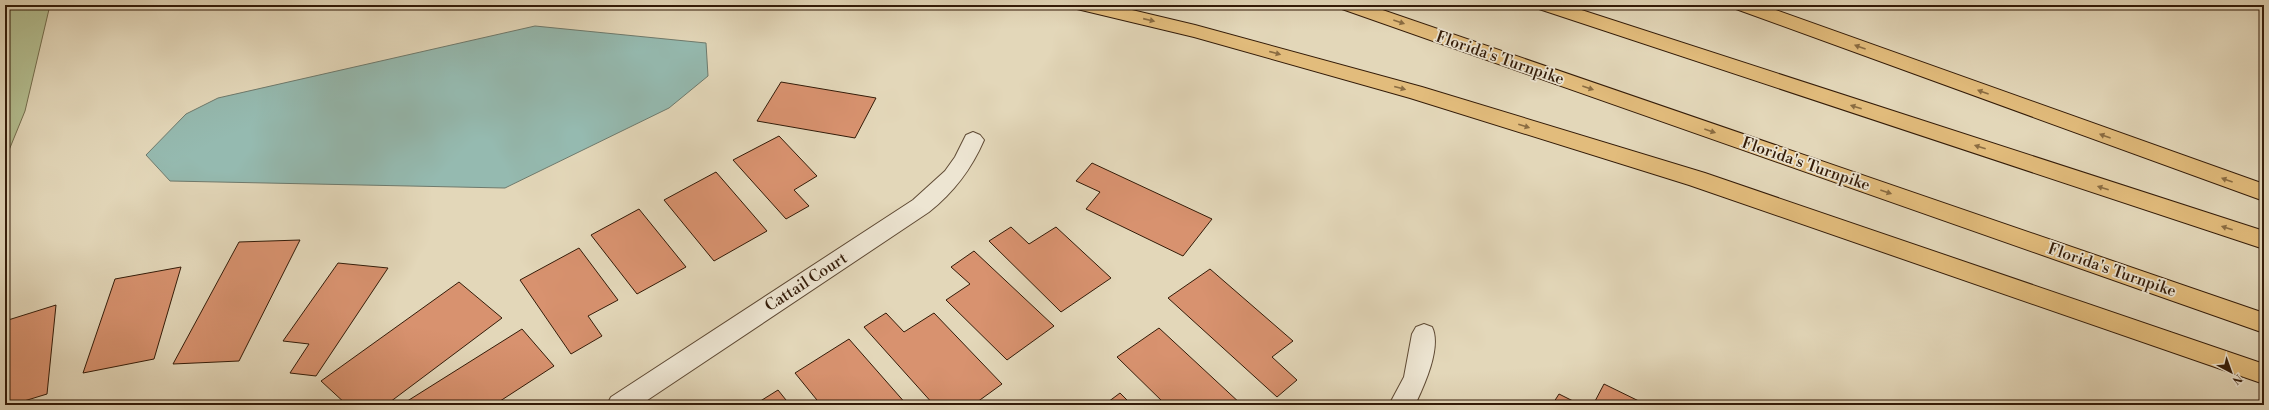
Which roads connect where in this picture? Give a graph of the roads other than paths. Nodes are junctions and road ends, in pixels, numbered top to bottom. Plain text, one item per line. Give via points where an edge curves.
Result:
1 (1084, 5) edge
2 (1348, 5) edge
3 (1546, 5) edge
4 (1743, 5) edge
5 (972, 140) dead end
6 (2264, 193) edge
7 (2264, 240) edge
8 (2264, 323) edge
9 (1424, 334) dead end
10 (2264, 374) edge
11 (620, 405) edge
12 (1402, 405) edge

1 -> 10 highway via 1195,31 1415,92 1689,176
2 -> 8 highway, Florida's Turnpike
7 -> 3 highway
6 -> 4 highway
5 - 11 street, Cattail Court via 957,174 941,191
9 - 12 street via 1416,377

